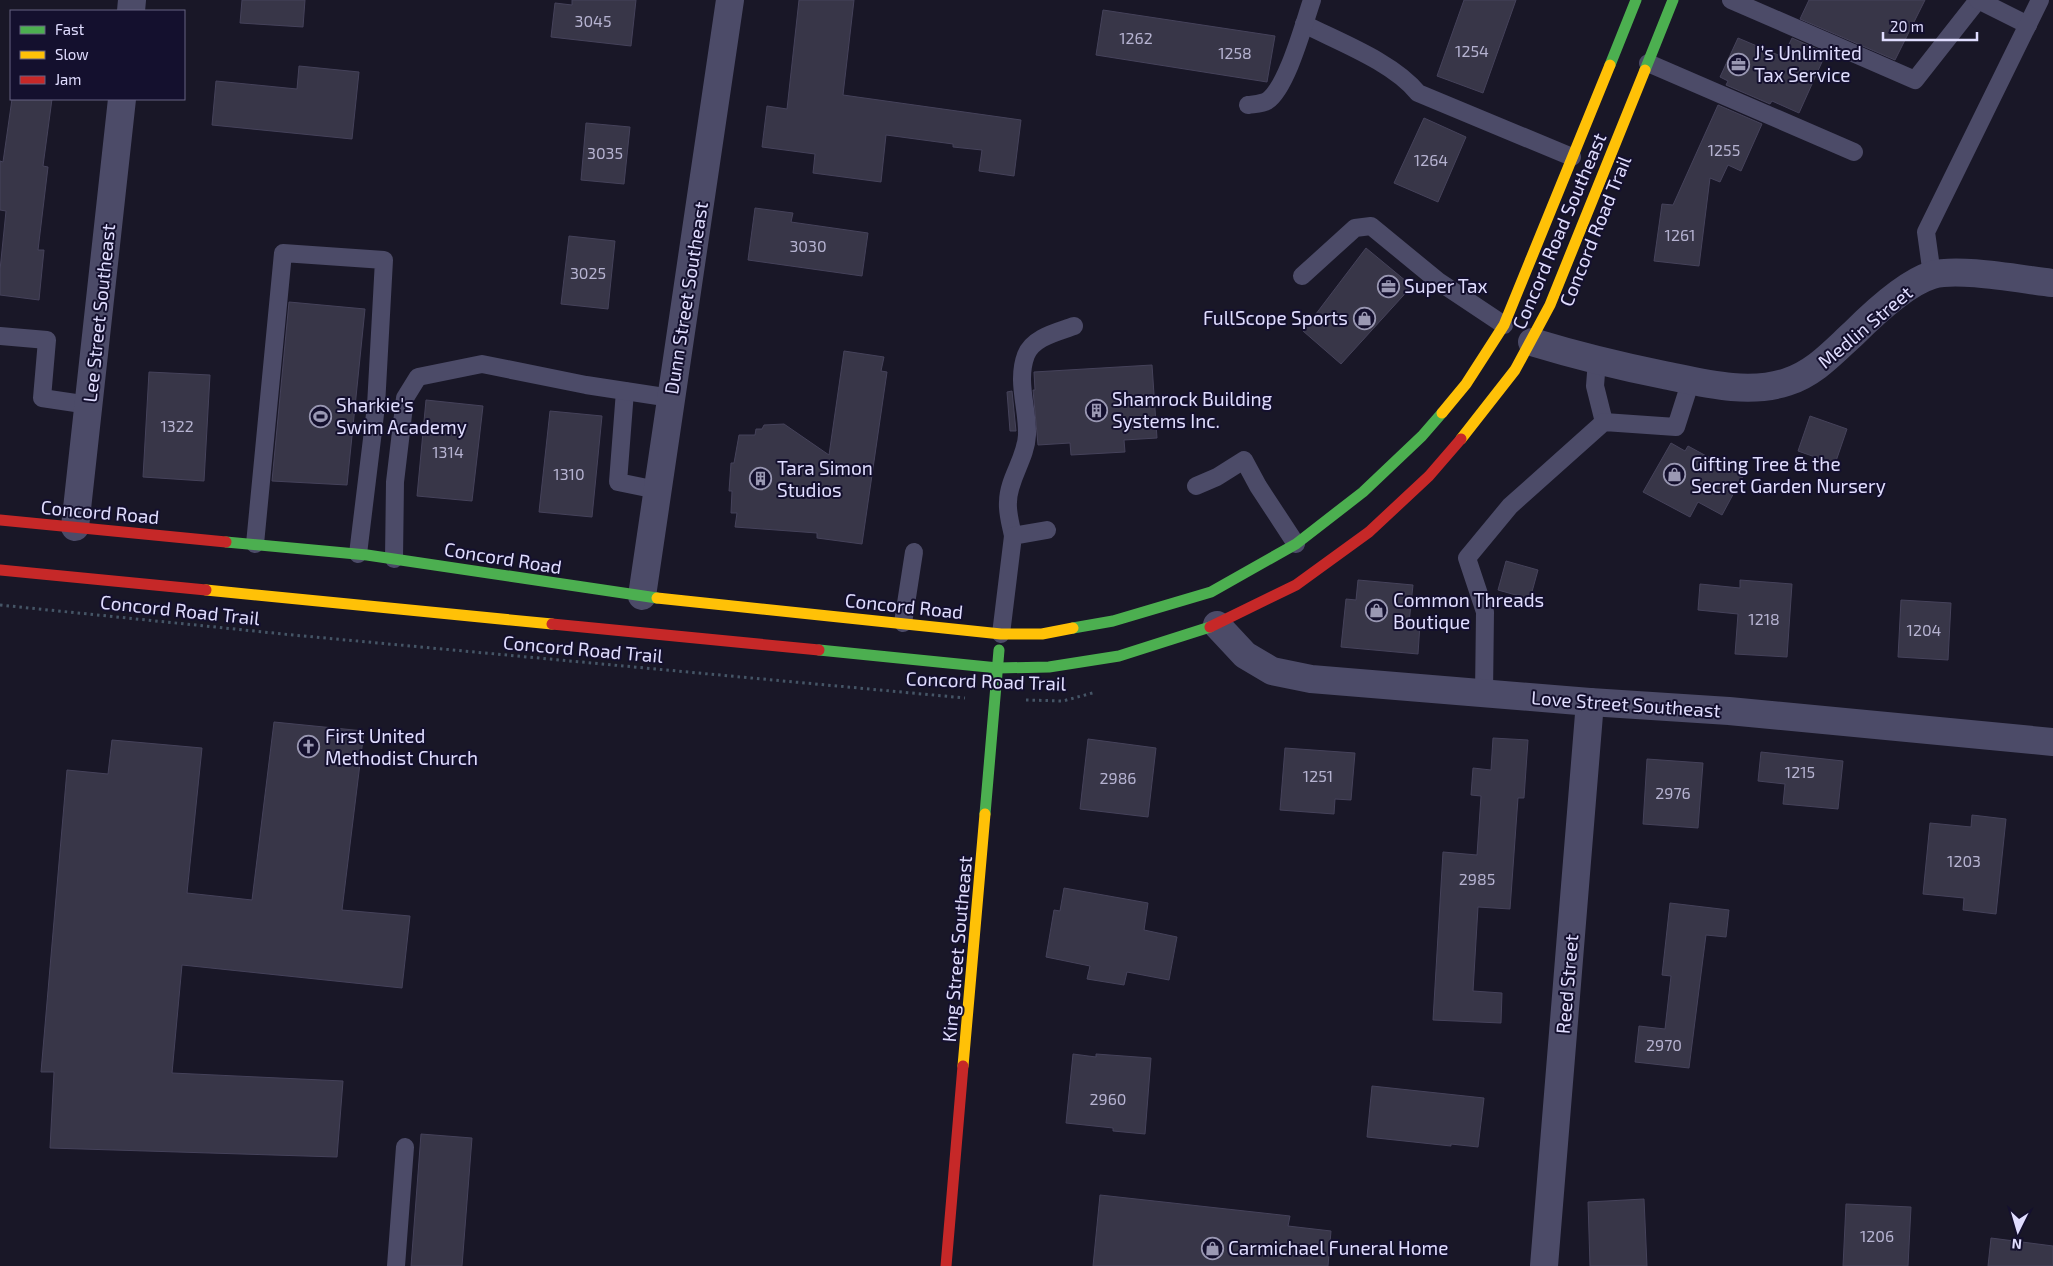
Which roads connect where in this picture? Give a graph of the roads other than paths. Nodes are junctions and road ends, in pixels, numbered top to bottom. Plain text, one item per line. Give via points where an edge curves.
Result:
1 (730, 0) edge
2 (1312, 0) edge
3 (1636, 0) edge
4 (1673, 0) edge
5 (1731, 0) edge
6 (1978, 0) edge
7 (2040, 0) edge
8 (1304, 24) junction
9 (2028, 24) junction
10 (1648, 63) junction
11 (122, 100) edge
12 (1248, 105) dead end
13 (1854, 152) dead end
14 (1572, 157) junction
15 (1932, 275) junction
16 (1302, 276) dead end
17 (2053, 283) edge
18 (1504, 325) junction
19 (1074, 326) dead end
20 (0, 336) edge
21 (1532, 342) junction
22 (1597, 360) junction
23 (1691, 380) junction
24 (625, 391) junction
25 (671, 398) junction
26 (88, 405) junction
27 (1604, 422) junction
28 (1196, 486) dead end
29 (657, 490) junction
30 (0, 520) edge
31 (75, 527) junction
32 (1047, 530) dead end
33 (1013, 536) junction
34 (255, 544) junction
35 (1296, 544) junction
36 (914, 552) dead end
37 (358, 554) junction
38 (394, 559) junction
39 (0, 570) edge
40 (642, 596) junction
41 (904, 623) junction
42 (1216, 625) junction
43 (1001, 634) junction
44 (998, 668) junction
45 (1484, 694) junction
46 (1590, 702) junction
47 (2053, 742) edge
48 (405, 1146) dead end
49 (396, 1266) edge
50 (946, 1266) edge
51 (1544, 1266) edge

1 - 25 street, Dunn Street Southeast
2 - 8 lane
3 - 14 main road, Concord Road Southeast
4 - 10 main road, Concord Road Southeast
5 - 6 lane via 1915,80
6 - 9 lane
7 - 9 lane
8 - 12 lane via 1276,93 1267,101
8 - 14 lane via 1387,66 1418,93
9 - 15 lane via 1926,232
10 - 13 lane
10 - 21 main road, Concord Road Southeast
11 - 26 street, Lee Street Southeast
14 - 18 main road, Concord Road Southeast
15 - 17 street, Medlin Street via 1956,272
15 - 23 street, Medlin Street via 1899,293 1817,368 1787,382 1730,387
16 - 18 lane via 1355,228 1371,226 1438,281
18 - 35 main road, Concord Road Southeast via 1466,384 1422,436 1363,492
19 - 33 lane via 1040,339 1026,353 1022,375 1027,436 1008,502
20 - 26 lane via 47,340 42,398
21 - 22 street, Medlin Street
21 - 42 main road, Concord Road Southeast via 1474,425 1429,476 1369,532 1296,586
22 - 23 street, Medlin Street
22 - 27 lane via 1595,386
23 - 27 lane via 1676,427
24 - 25 lane
24 - 29 lane via 618,482
24 - 38 lane via 482,364 418,378 404,398 394,482
25 - 29 street, Dunn Street Southeast
26 - 31 street, Lee Street Southeast
27 - 45 lane via 1510,506 1467,558 1484,612
28 - 35 lane via 1244,460
29 - 40 street, Dunn Street Southeast
30 - 31 main road, Concord Road
31 - 34 main road, Concord Road
32 - 33 lane
33 - 43 lane
34 - 37 main road, Concord Road
34 - 37 lane via 283,253 384,260 376,406
35 - 43 main road, Concord Road Southeast via 1211,592 1113,621 1042,634
36 - 41 lane
37 - 38 main road, Concord Road
38 - 40 main road, Concord Road
39 - 44 main road
40 - 41 main road, Concord Road
41 - 43 main road, Concord Road
42 - 44 main road, Concord Road Southeast via 1119,656 1049,667
42 - 45 street, Love Street Southeast via 1245,655 1272,671 1311,679
43 - 44 main road, King Street Southeast
44 - 50 main road, King Street Southeast
45 - 46 street, Love Street Southeast
46 - 47 street, Love Street Southeast
46 - 51 street, Reed Street
48 - 49 lane

